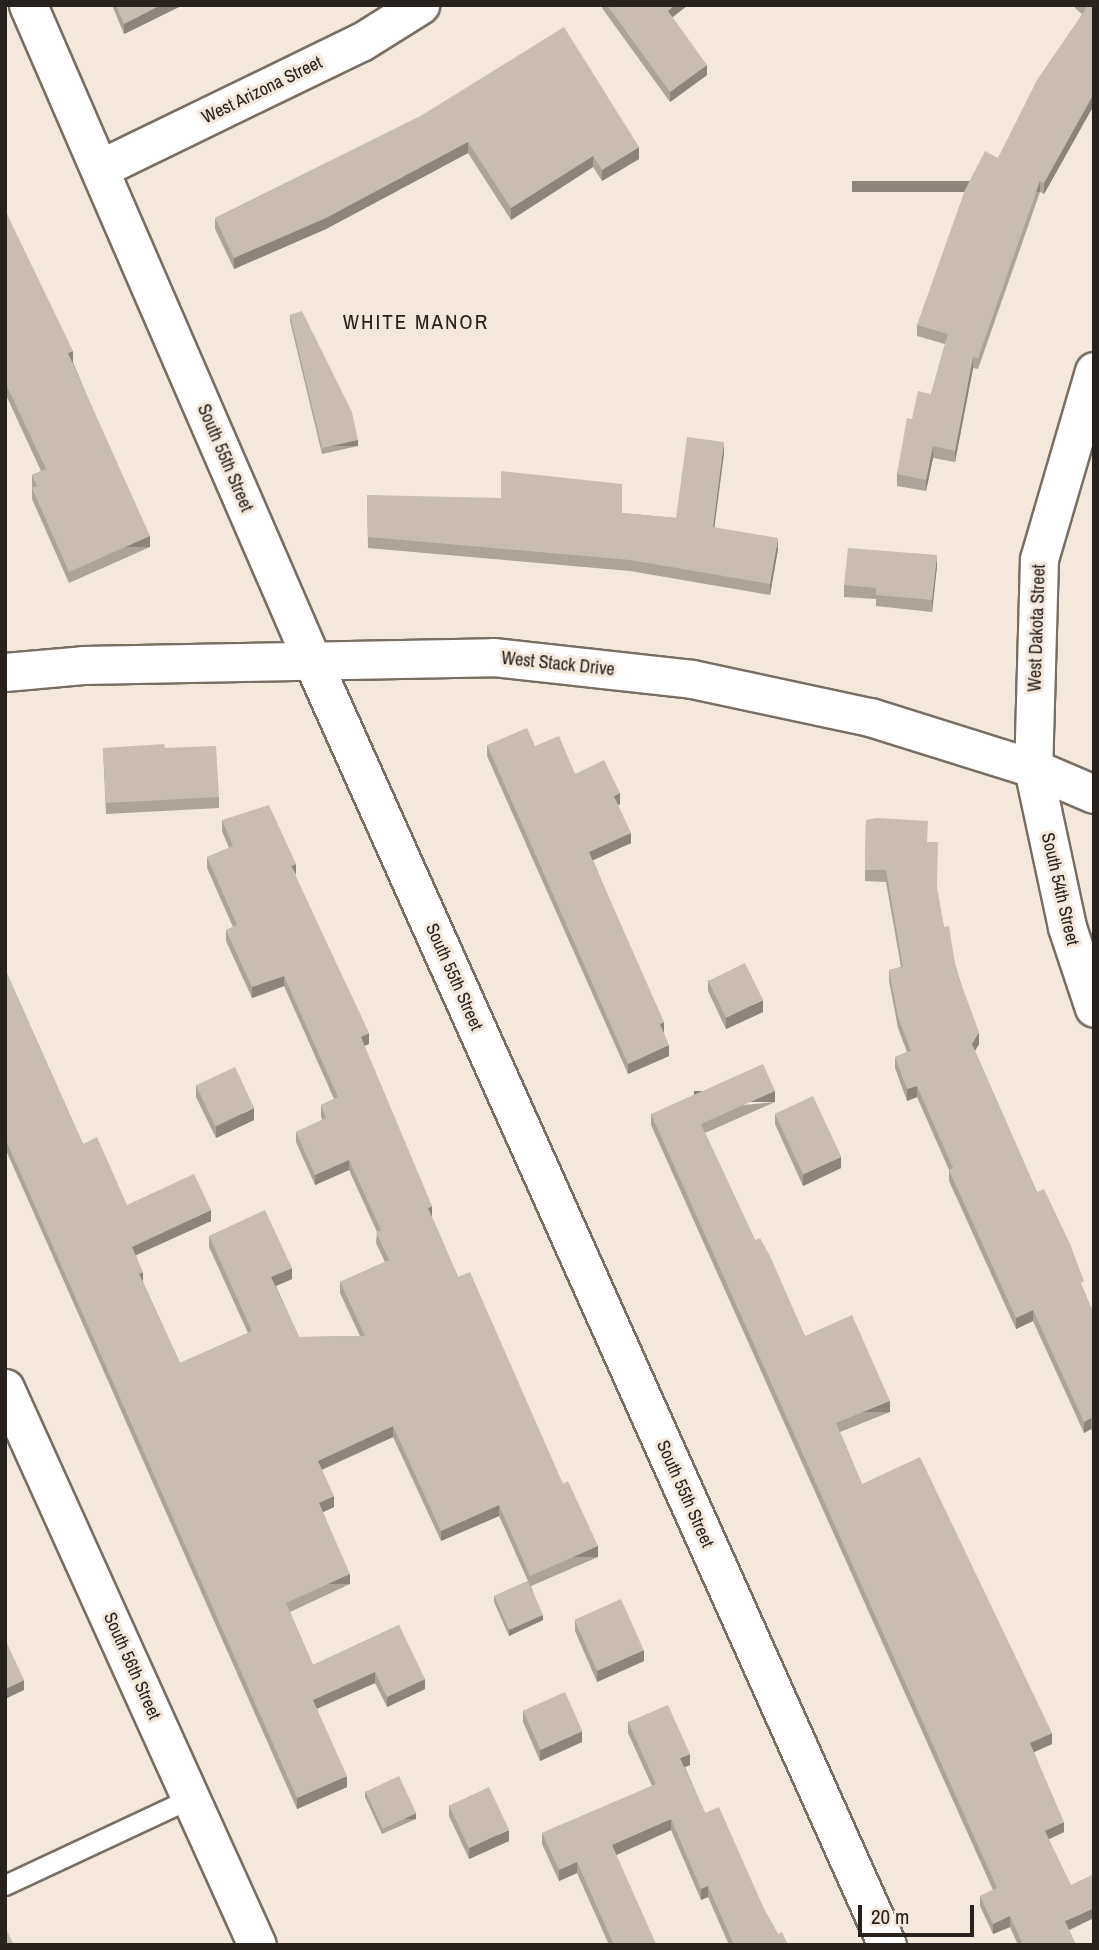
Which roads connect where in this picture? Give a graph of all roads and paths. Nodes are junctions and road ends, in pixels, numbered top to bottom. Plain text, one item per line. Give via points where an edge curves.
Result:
1 (28, 5) edge
2 (420, 5) edge
3 (100, 168) junction
4 (1094, 371) edge
5 (311, 658) junction
6 (5, 672) edge
7 (1033, 768) junction
8 (1094, 794) edge
9 (1094, 1008) edge
10 (5, 1388) edge
11 (191, 1798) junction
12 (5, 1885) edge
13 (257, 1945) edge
14 (887, 1945) edge

1 - 3 street, South 55th Street
2 - 3 street, West Arizona Street via 361,42
3 - 5 street, South 55th Street
4 - 7 street, West Dakota Street via 1039,559
5 - 6 street, West Stack Drive via 83,664
5 - 7 street, West Stack Drive via 493,657 692,679 870,716
5 - 14 street, South 55th Street
7 - 8 street, West Stack Drive
7 - 9 street, South 54th Street via 1067,927
10 - 11 street, South 56th Street
11 - 12 lane
11 - 13 street, South 56th Street

